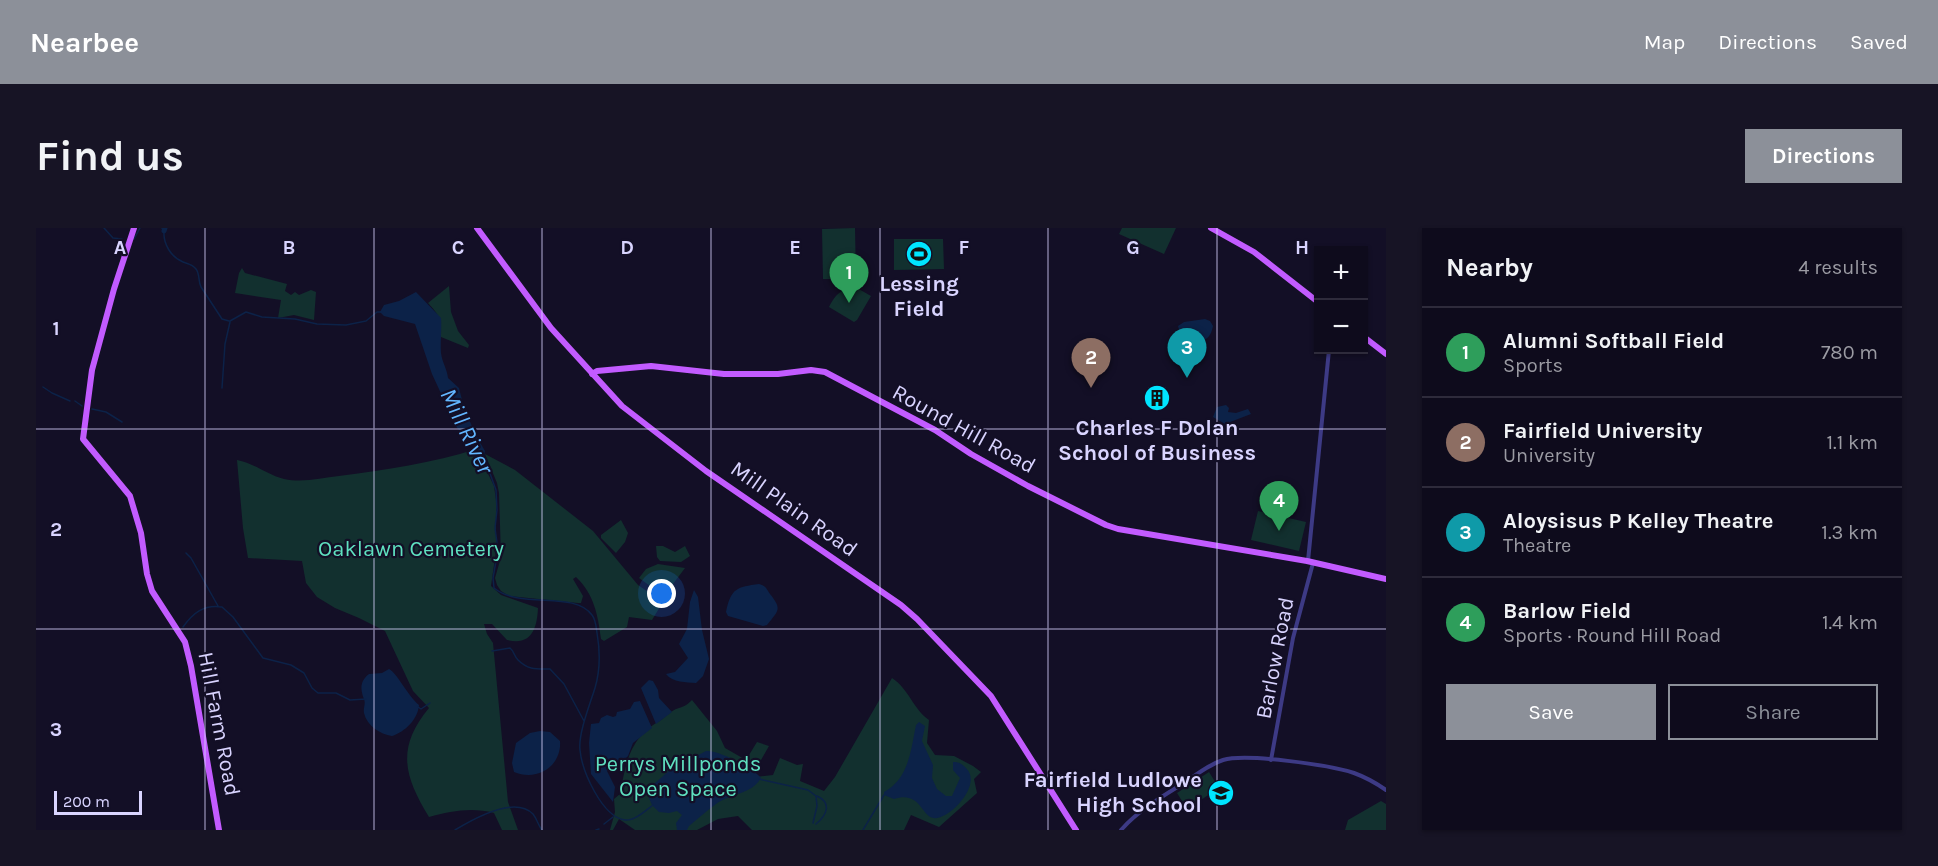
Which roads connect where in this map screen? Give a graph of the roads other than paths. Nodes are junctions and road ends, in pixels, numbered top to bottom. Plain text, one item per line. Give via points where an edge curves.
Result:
1 (134, 228) edge
2 (477, 228) edge
3 (1211, 228) edge
4 (1315, 300) edge
5 (1368, 340) edge
6 (1329, 354) edge
7 (1386, 354) edge
8 (592, 374) junction
9 (1310, 562) junction
10 (1386, 579) edge
11 (1271, 760) junction
12 (1386, 790) edge
13 (219, 830) edge
14 (1076, 830) edge
15 (1121, 830) edge

1 - 13 main road, Hill Farm Road via 92,370 83,439 130,496 152,591 185,642
2 - 8 main road, Mill Plain Road via 551,328
3 - 4 main road via 1260,256
5 - 7 main road
6 - 9 street, Barlow Road
8 - 9 main road, Round Hill Road via 646,366 734,374 825,372 935,430 1028,486 1106,525
8 - 14 main road, Mill Plain Road via 622,406 694,462 909,610 994,700
9 - 10 main road, Round Hill Road
9 - 11 street, Barlow Road
11 - 12 street via 1340,769
11 - 15 street via 1230,759 1213,764 1142,810

